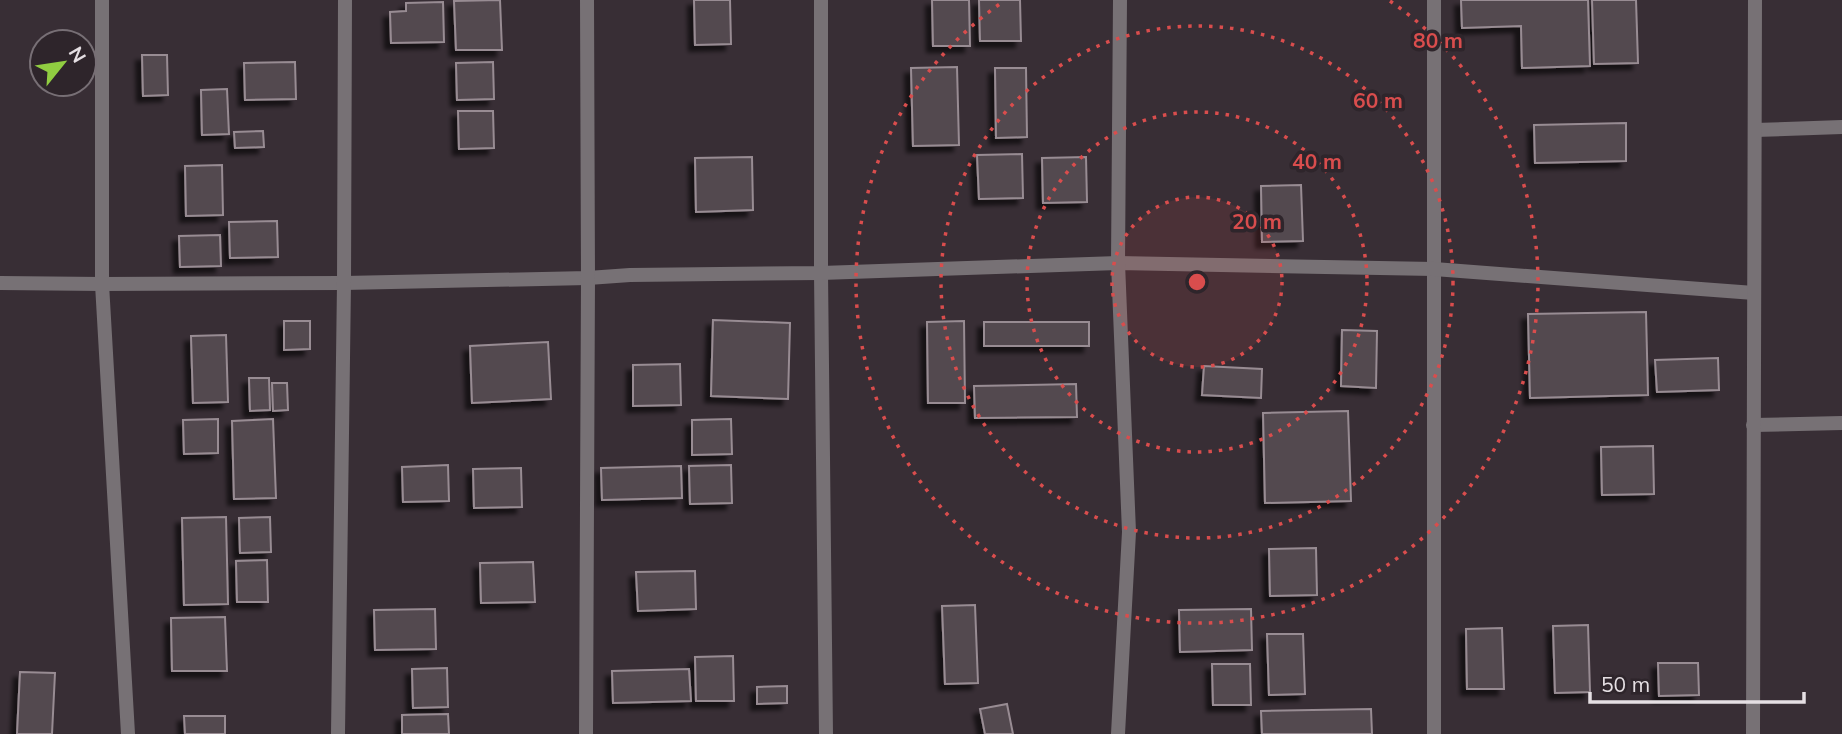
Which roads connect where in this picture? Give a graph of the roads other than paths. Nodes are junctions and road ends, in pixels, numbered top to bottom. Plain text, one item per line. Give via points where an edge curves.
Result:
1 (102, 0) edge
2 (345, 0) edge
3 (587, 0) edge
4 (821, 0) edge
5 (1120, 0) edge
6 (1434, 0) edge
7 (1755, 0) edge
8 (1842, 127) edge
9 (1755, 130) junction
10 (1118, 263) junction
11 (1434, 269) junction
12 (821, 273) junction
13 (589, 278) junction
14 (0, 283) edge
15 (344, 283) junction
16 (102, 284) junction
17 (1754, 293) junction
18 (1842, 424) edge
19 (1754, 425) junction
20 (128, 734) edge
21 (338, 734) edge
22 (586, 734) edge
23 (825, 734) edge
24 (1118, 734) edge
25 (1434, 734) edge
26 (1753, 734) edge

1 - 16 street
2 - 15 street
3 - 13 street
4 - 12 street
5 - 10 street
6 - 11 street
7 - 9 street
8 - 9 street
9 - 17 street
10 - 11 street
10 - 12 street
10 - 24 street via 1129,531
11 - 17 street
11 - 25 street
12 - 13 street
12 - 23 street
13 - 15 street
13 - 22 street
14 - 16 street
15 - 16 street
15 - 21 street
16 - 20 street
17 - 19 street
18 - 19 street
19 - 26 street

